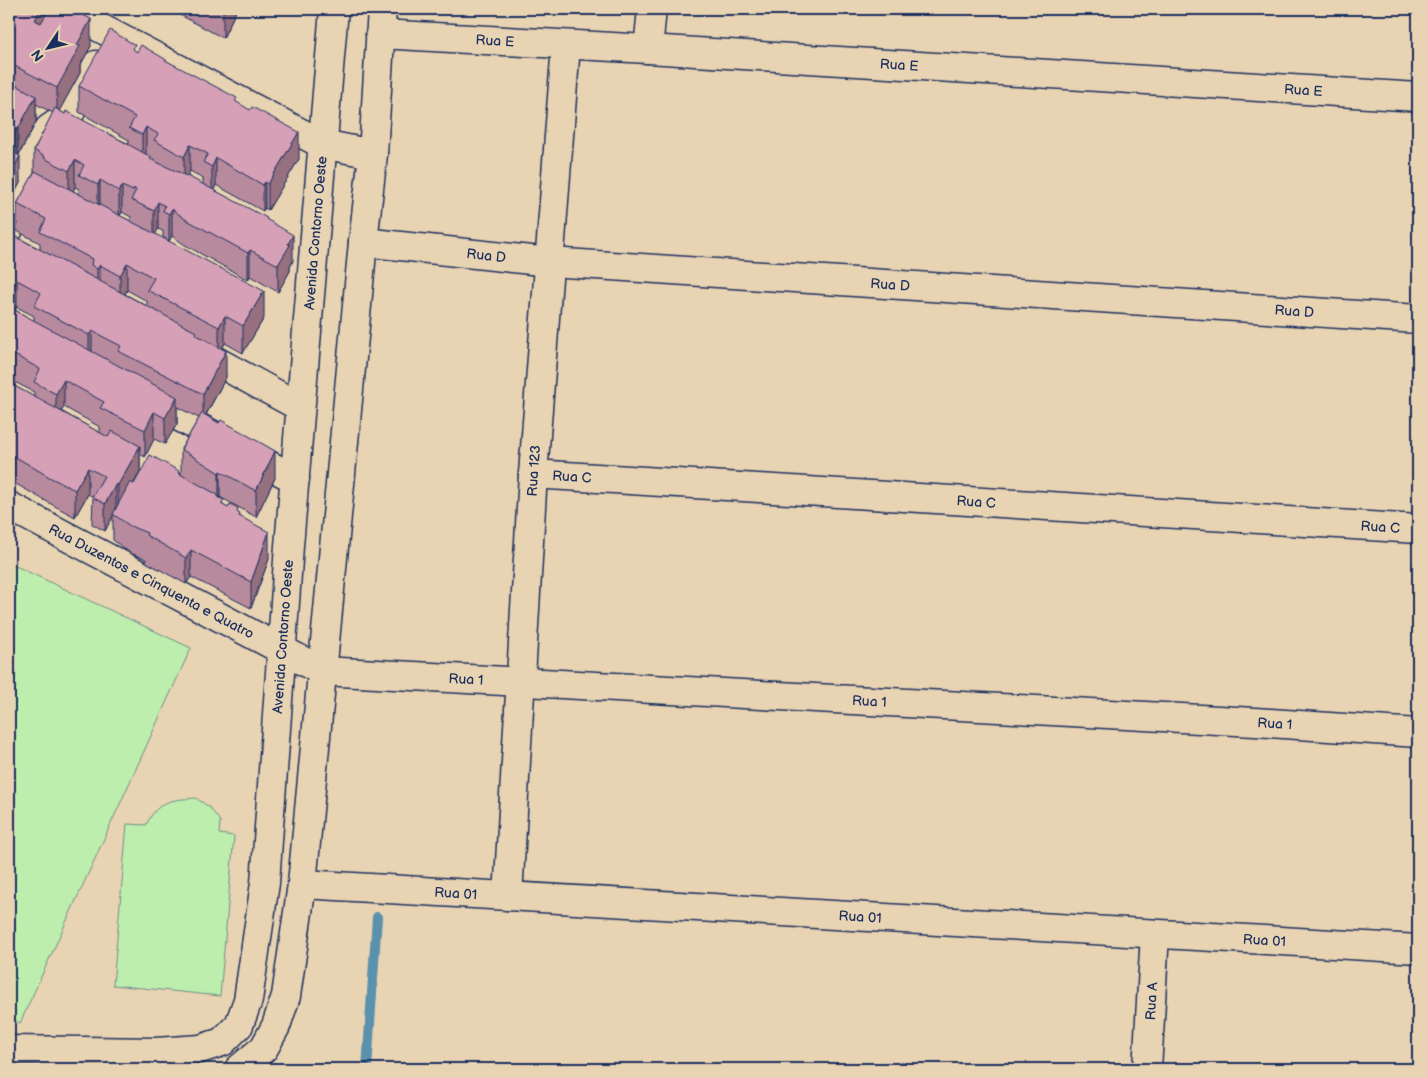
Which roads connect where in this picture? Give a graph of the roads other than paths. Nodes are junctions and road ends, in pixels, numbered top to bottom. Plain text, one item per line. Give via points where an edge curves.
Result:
1 (64, 9) edge
2 (334, 9) edge
3 (652, 9) edge
4 (381, 22) edge
5 (112, 34) junction
6 (566, 45) junction
7 (648, 49) junction
8 (1418, 97) edge
9 (322, 144) junction
10 (373, 154) junction
11 (363, 242) junction
12 (12, 244) edge
13 (550, 262) junction
14 (1418, 319) edge
15 (172, 337) edge
16 (122, 386) edge
17 (300, 407) junction
18 (533, 474) junction
19 (295, 479) junction
20 (9, 506) edge
21 (1418, 529) edge
22 (282, 651) junction
23 (322, 671) junction
24 (521, 682) junction
25 (1418, 733) edge
26 (302, 884) junction
27 (508, 896) junction
28 (1155, 934) junction
29 (1418, 949) edge
30 (239, 1025) junction
31 (264, 1048) junction
32 (9, 1050) edge
33 (239, 1069) edge
34 (1147, 1069) edge

1 - 5 street
2 - 9 street, Avenida Contorno Oeste
3 - 7 street
4 - 6 street, Rua E
4 - 10 street
5 - 9 street
5 - 12 street via 69,115 49,129 29,167 25,200
6 - 7 street, Rua E
6 - 13 street, Rua 123
7 - 8 street, Rua E
9 - 10 street
9 - 17 street, Avenida Contorno Oeste
10 - 11 street
11 - 13 street, Rua D
11 - 23 street
13 - 14 street, Rua D
13 - 18 street, Rua 123
15 - 17 street
16 - 19 street
17 - 19 street, Avenida Contorno Oeste
18 - 21 street, Rua C
18 - 24 street, Rua 123
19 - 22 street, Avenida Contorno Oeste via 278,540
20 - 22 street, Rua Duzentos e Cinquenta e Quatro
22 - 23 street, Rua Duzentos e Cinquenta e Quatro
22 - 30 street, Avenida Contorno Oeste via 265,883 248,1000
23 - 24 street, Rua 1
23 - 26 street
24 - 25 street, Rua 1
24 - 27 street, Rua 123
26 - 27 street, Rua 01
26 - 31 street via 286,996
27 - 28 street, Rua 01
28 - 29 street, Rua 01
28 - 34 street, Rua A
30 - 31 street
30 - 32 street, Avenida Contorno Oeste via 222,1042 200,1049 156,1052
31 - 33 street

